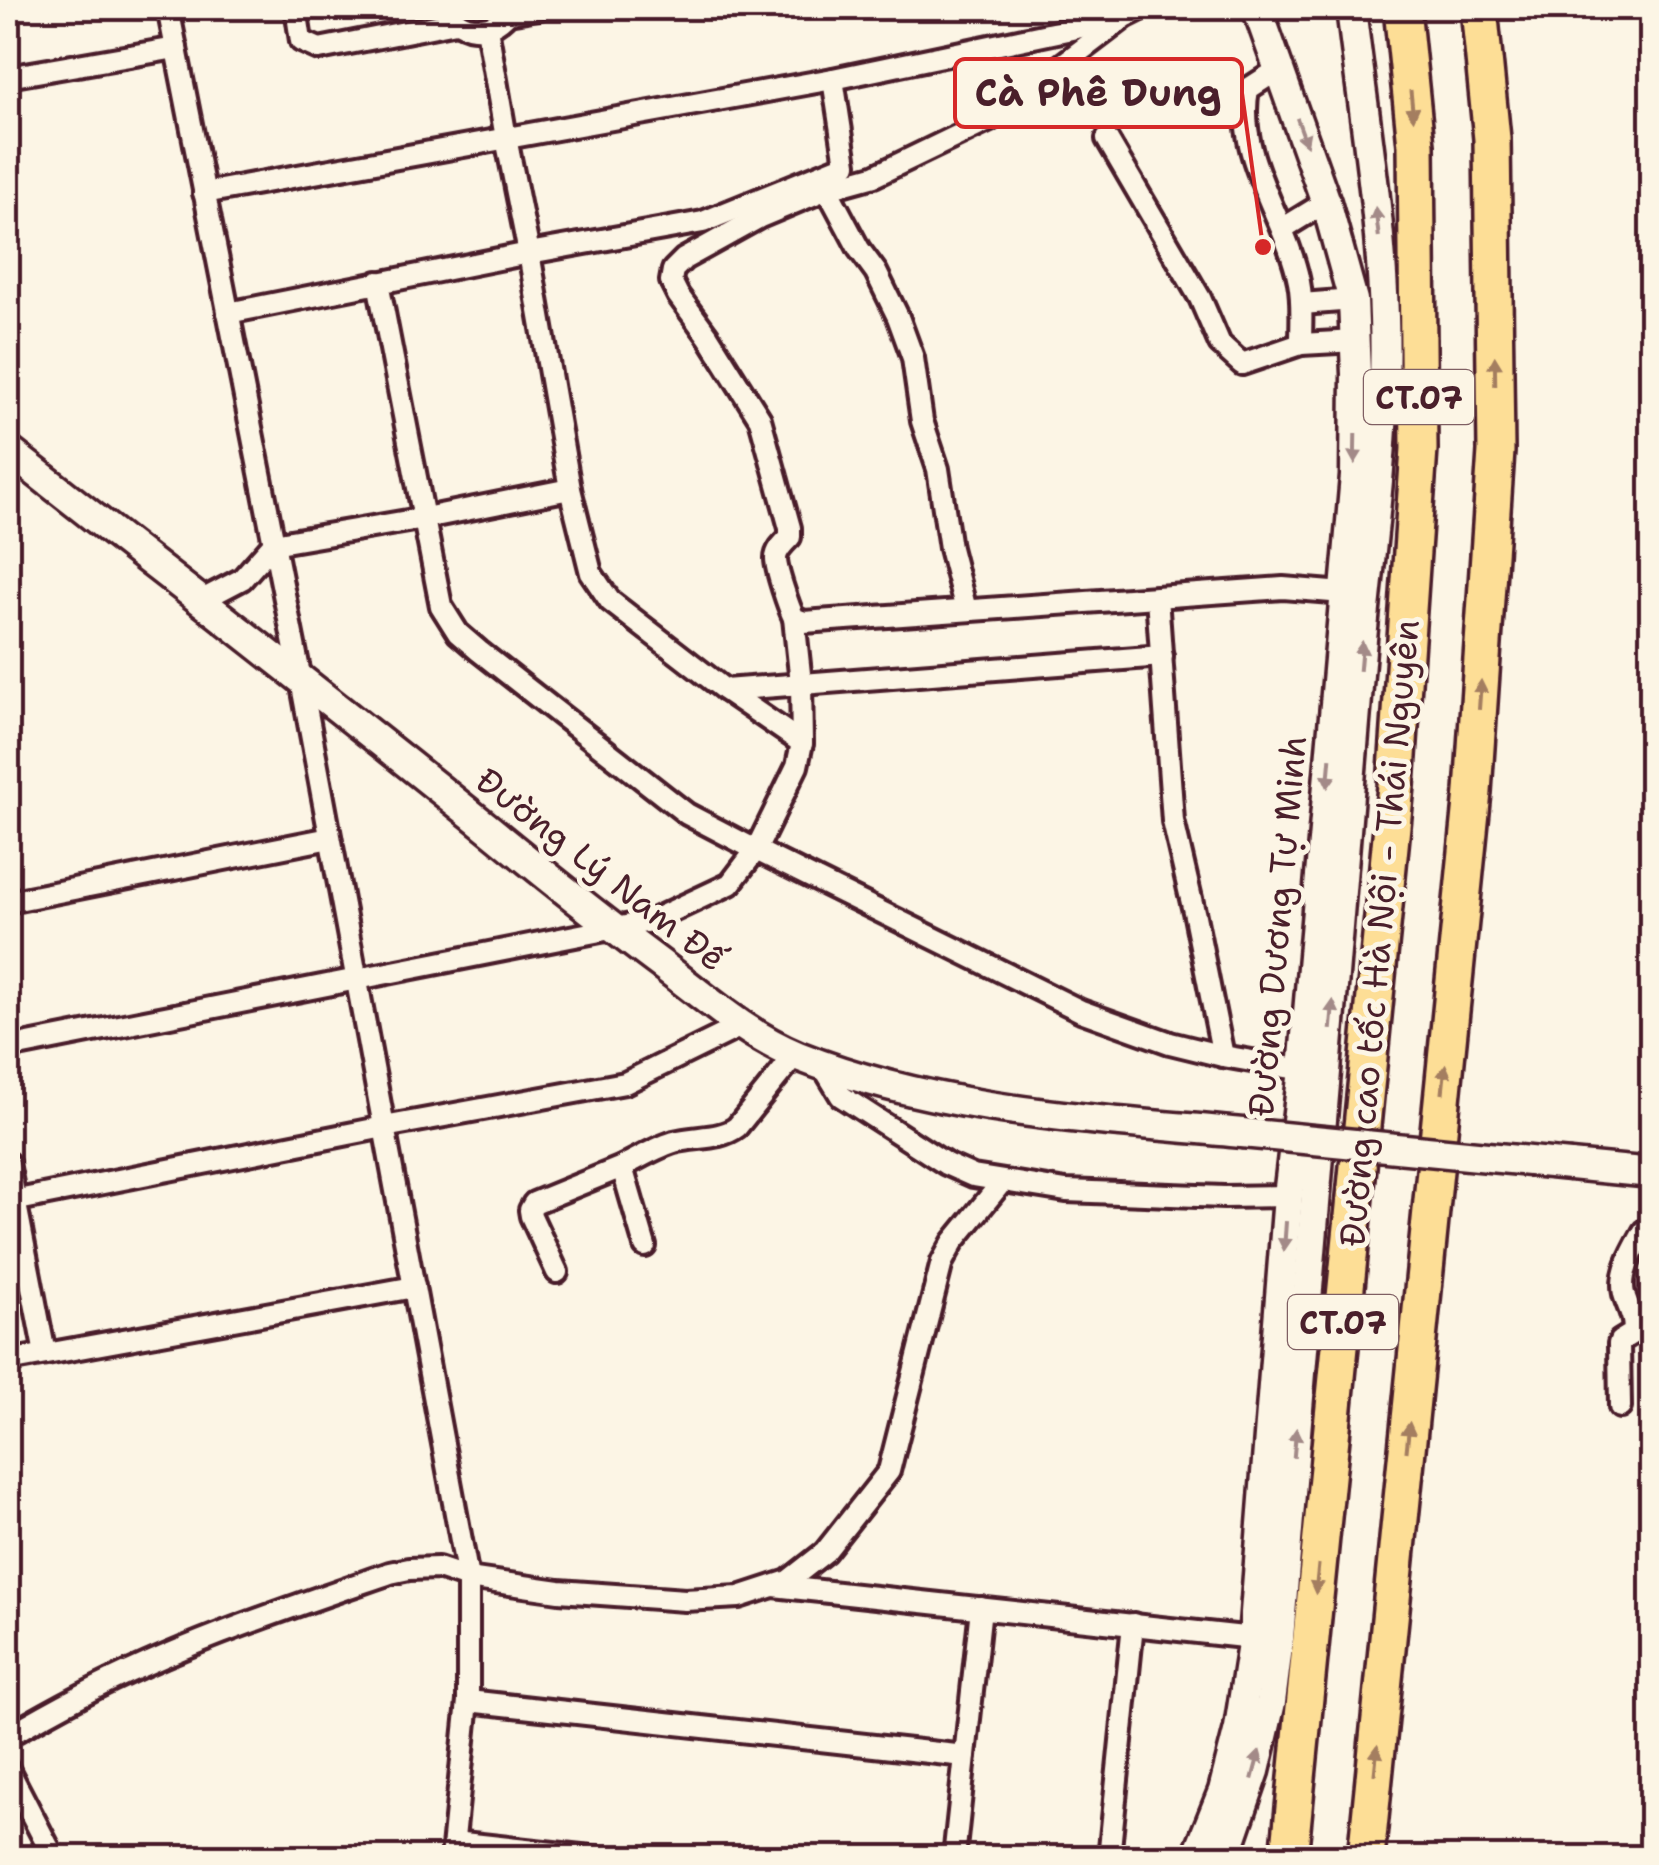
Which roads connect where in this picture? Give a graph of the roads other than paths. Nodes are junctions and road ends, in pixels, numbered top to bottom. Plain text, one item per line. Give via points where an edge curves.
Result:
1 (168, 8) edge
2 (296, 8) edge
3 (539, 8) edge
4 (1257, 8) edge
5 (1351, 8) edge
6 (1402, 8) edge
7 (1480, 8) edge
8 (1491, 8) edge
9 (509, 10) edge
10 (1126, 11) edge
11 (451, 15) edge
12 (487, 28) junction
13 (176, 48) junction
14 (1279, 68) junction
15 (8, 77) edge
16 (833, 79) junction
17 (506, 138) junction
18 (1107, 139) dead end
19 (1492, 139) junction
20 (848, 173) junction
21 (827, 188) junction
22 (204, 193) junction
23 (1326, 202) junction
24 (1282, 229) junction
25 (530, 253) junction
26 (378, 282) junction
27 (1353, 300) junction
28 (1302, 304) junction
29 (228, 313) junction
30 (1356, 341) junction
31 (1301, 344) junction
32 (8, 450) edge
33 (570, 489) junction
34 (425, 518) junction
35 (273, 544) junction
36 (1356, 594) junction
37 (1157, 597) junction
38 (200, 601) junction
39 (966, 610) junction
40 (794, 618) junction
41 (1162, 656) junction
42 (301, 680) junction
43 (801, 683) junction
44 (725, 690) junction
45 (802, 743) junction
46 (330, 838) junction
47 (756, 850) junction
48 (8, 902) edge
49 (612, 929) junction
50 (356, 979) junction
51 (743, 1025) junction
52 (8, 1048) edge
53 (1222, 1056) junction
54 (808, 1059) junction
55 (1315, 1072) junction
56 (384, 1127) junction
57 (8, 1163) edge
58 (622, 1167) junction
59 (1652, 1173) edge
60 (1002, 1182) junction
61 (1288, 1196) junction
62 (11, 1201) edge
63 (1652, 1227) edge
64 (645, 1246) dead end
65 (557, 1272) dead end
66 (414, 1287) junction
67 (45, 1354) junction
68 (8, 1361) edge
69 (1620, 1408) dead end
70 (468, 1578) junction
71 (774, 1586) junction
72 (981, 1608) junction
73 (1133, 1624) junction
74 (1253, 1638) junction
75 (468, 1701) junction
76 (8, 1736) edge
77 (965, 1756) junction
78 (8, 1769) edge
79 (453, 1850) edge
80 (54, 1858) edge
81 (600, 1858) edge
82 (954, 1858) edge
83 (1108, 1858) edge
84 (1196, 1858) edge
85 (1225, 1858) edge
86 (1289, 1858) edge
87 (1366, 1858) edge

1 - 13 street
2 - 11 street via 301,41 319,49
3 - 9 street
4 - 14 street, Đường Dương Tự Minh
36 -> 5 street, Đường Dương Tự Minh via 1378,499 1384,319
6 -> 86 highway, Đường cao tốc Hà Nội - Thái Nguyên / CT.07 via 1416,145 1420,450 1396,786
7 - 19 highway, CT.07
8 - 19 highway
9 - 12 street
10 - 16 street
10 - 20 street via 988,121 874,176
11 - 12 street via 466,27
12 - 17 street
13 - 15 street
13 - 22 street
14 -> 23 street, Đường Dương Tự Minh
14 - 24 street via 1248,89 1245,107 1248,142
16 - 17 street
16 - 20 street
17 - 22 street
17 - 25 street
18 - 31 street via 1220,344 1242,364
87 -> 19 highway, CT.07 via 1473,792 1496,451
20 - 21 street
20 - 25 street via 703,222
21 - 39 street via 876,272 913,358
21 - 40 street via 684,259 672,282 760,419 790,528 776,559
22 - 29 street
23 - 24 street
23 - 27 street, Đường Dương Tự Minh
24 - 28 street
25 - 26 street
25 - 33 street
26 - 29 street
26 - 34 street
27 - 28 street
27 - 30 street, Đường Dương Tự Minh
28 - 31 street
29 - 35 street
30 - 31 street
30 -> 36 street, Đường Dương Tự Minh
32 - 38 street, Đường Lý Nam Đế
33 - 34 street
33 - 44 street via 592,573 610,602
34 - 35 street
34 - 47 street via 441,606 458,633 687,814
35 - 38 street via 242,578
35 - 42 street
36 - 37 street via 1291,589
36 - 55 street, Đường Dương Tự Minh
37 - 39 street
37 - 41 street
38 - 42 street, Đường Lý Nam Đế
39 - 40 street
40 - 43 street
41 - 43 street
41 - 53 street via 1173,822
42 - 46 street
42 - 49 street, Đường Lý Nam Đế
43 - 44 street
43 - 45 street
44 - 45 street
45 - 47 street via 798,766
46 - 48 street
46 - 50 street
47 - 49 street via 730,884 652,921
47 - 53 street via 1081,1011
49 - 50 street
49 - 51 street, Đường Lý Nam Đế
50 - 52 street
50 - 56 street
51 - 54 street, Đường Lý Nam Đế
51 - 56 street via 625,1083
53 - 55 street
54 - 58 street via 728,1134 673,1142
54 - 59 street, Đường Lý Nam Đế, bridge via 874,1082 986,1107
54 - 60 street via 855,1106 958,1170
55 - 61 street, Đường Dương Tự Minh
85 -> 55 street, Đường Dương Tự Minh via 1255,1771 1281,1618
56 - 62 street
56 - 66 street
57 - 62 street
58 - 64 street
58 - 65 street via 534,1203 531,1216
60 - 61 street via 1066,1191
60 - 71 street via 942,1262 889,1471 825,1552
61 -> 74 street, Đường Dương Tự Minh
62 - 67 street
63 - 69 street via 1624,1274 1635,1326 1619,1344
66 - 67 street
66 - 70 street
67 - 68 street
70 - 71 street via 685,1600 739,1597
70 - 75 street
70 - 76 street via 438,1568 409,1569 340,1590 148,1664
71 - 72 street
72 - 73 street
72 - 77 street
73 - 74 street
73 - 83 street
74 - 84 street, Đường Dương Tự Minh via 1227,1776
75 - 77 street
75 - 79 street
77 - 82 street
78 - 80 street
79 - 81 street

